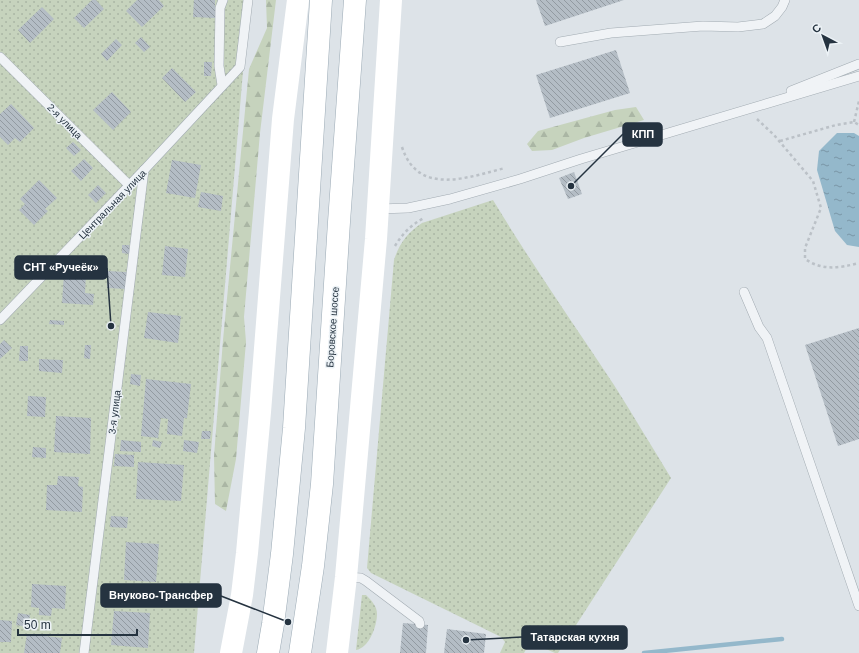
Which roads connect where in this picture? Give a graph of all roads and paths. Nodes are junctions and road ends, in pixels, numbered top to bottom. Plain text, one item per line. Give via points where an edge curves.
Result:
1 (223, 0) edge
2 (248, 0) edge
3 (298, 0) edge
4 (321, 0) edge
5 (355, 0) edge
6 (391, 0) edge
7 (785, 0) edge
8 (560, 42) dead end
9 (0, 57) edge
10 (859, 64) edge
11 (859, 76) edge
12 (222, 85) junction
13 (859, 101) edge
14 (748, 110) junction
15 (716, 119) junction
16 (854, 122) junction
17 (859, 125) edge
18 (780, 141) junction
19 (400, 142) dead end
20 (505, 168) dead end
21 (144, 170) junction
22 (129, 185) junction
23 (379, 209) junction
24 (431, 216) dead end
25 (392, 250) dead end
26 (859, 263) edge
27 (744, 292) dead end
28 (0, 320) edge
29 (346, 577) junction
30 (859, 606) edge
31 (420, 624) dead end
32 (84, 653) edge
33 (231, 653) edge
34 (268, 653) edge
35 (300, 653) edge
36 (337, 653) edge

1 - 12 lane via 220,8
2 - 12 lane, Центральная улица via 240,67
3 - 33 main road via 282,119 247,553
4 - 34 main road via 294,428 284,542
5 - 35 main road, Боровское шоссе via 322,484
6 - 23 main road
7 - 8 lane via 775,16 763,24 611,33
9 - 22 lane, 2-я улица
10 - 15 lane
11 - 14 lane
12 - 21 lane, Центральная улица
13 - 16 path
14 - 15 lane
14 - 18 path
15 - 23 lane via 450,199 408,208
16 - 17 path
16 - 18 path
18 - 26 path via 814,181 821,208 804,248 805,259 814,265 840,268
19 - 20 path via 412,165 425,176 433,178 456,180
21 - 22 lane, Центральная улица
21 - 32 lane, 3-я улица
22 - 28 lane, Центральная улица
23 - 29 main road
24 - 25 path via 413,224
27 - 30 lane via 767,338
29 - 31 lane via 366,581
29 - 36 main road

